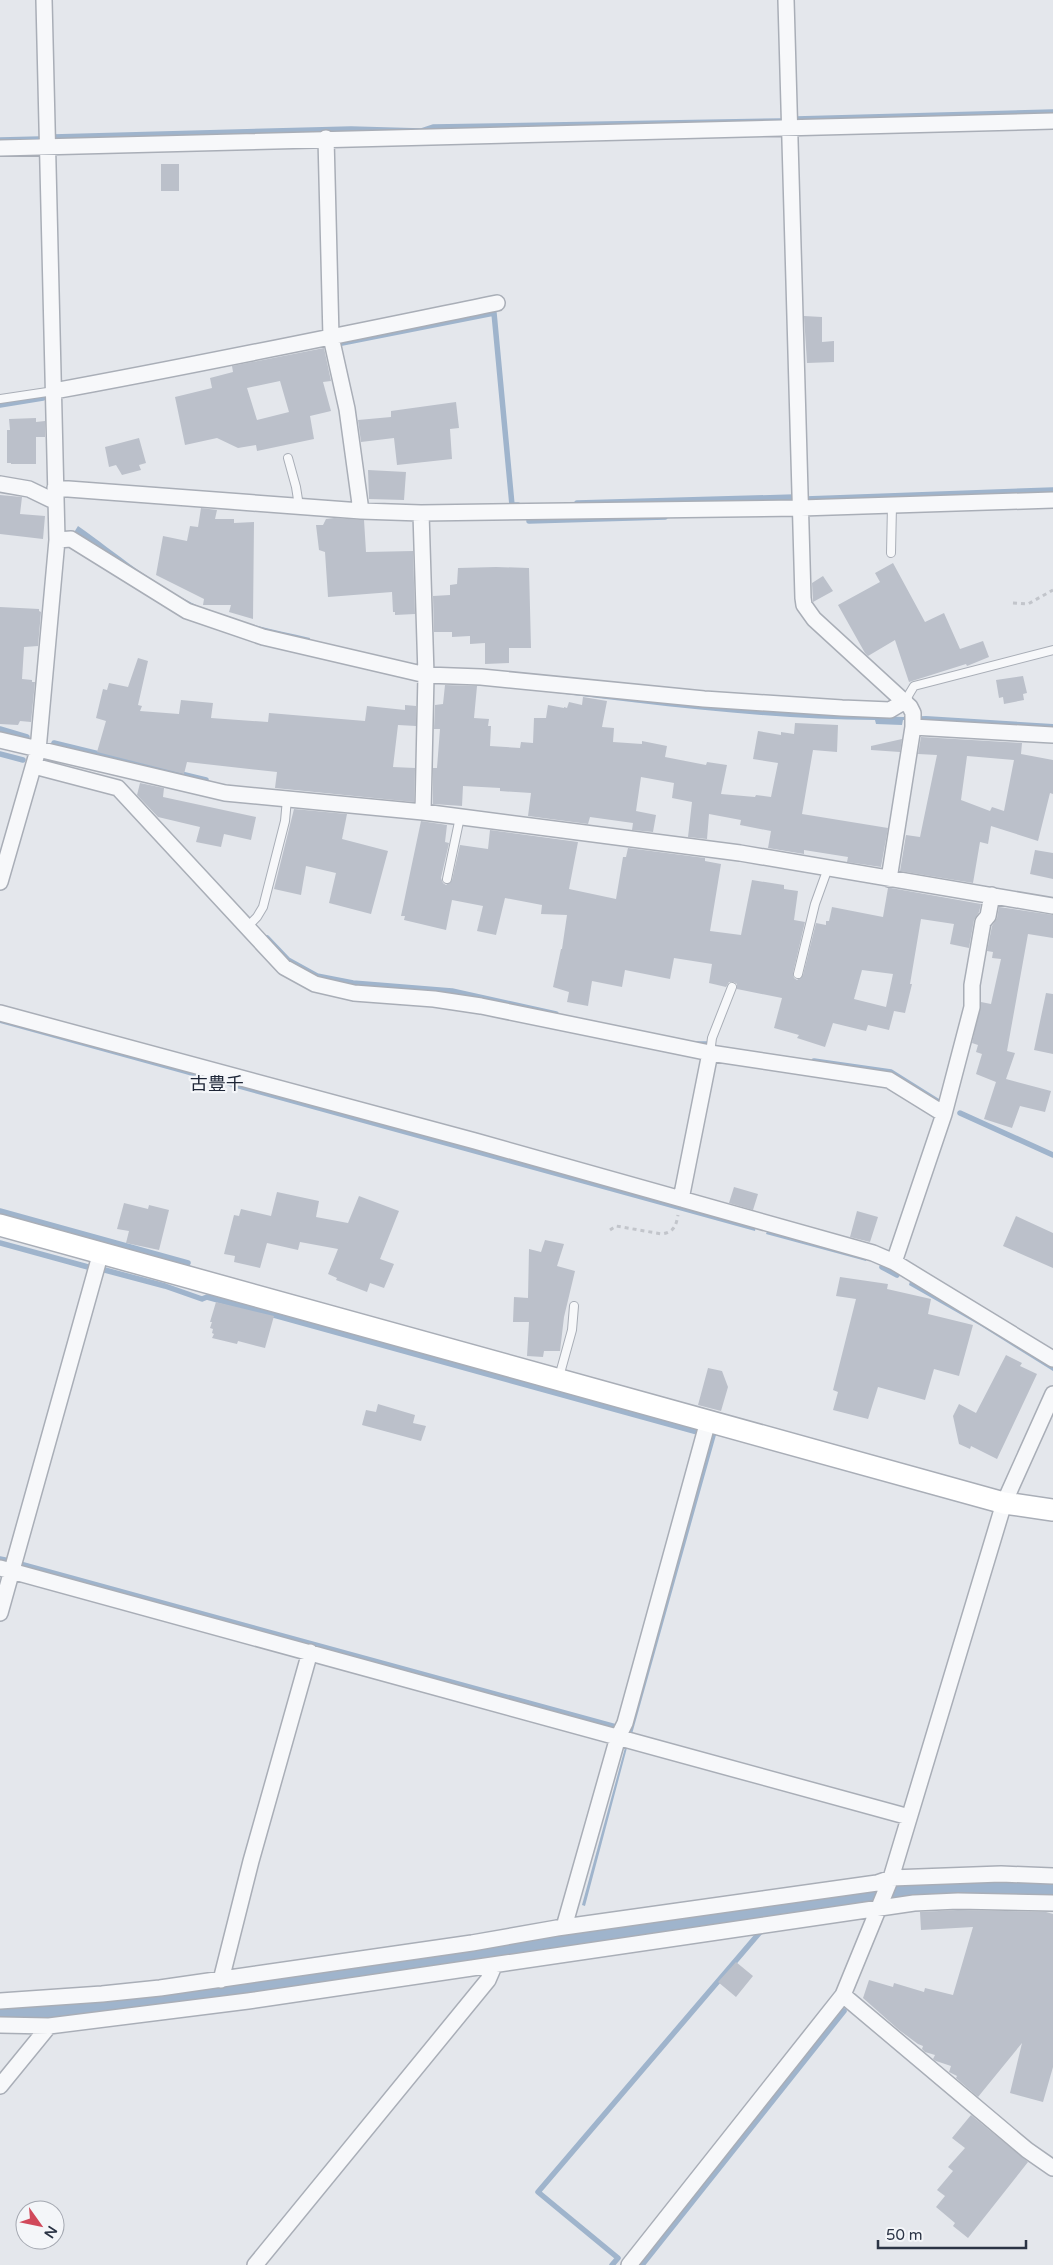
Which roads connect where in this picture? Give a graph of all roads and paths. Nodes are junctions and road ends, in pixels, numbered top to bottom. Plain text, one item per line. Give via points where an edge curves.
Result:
1 (44, 0) edge
2 (786, 0) edge
3 (1053, 121) edge
4 (790, 127) junction
5 (326, 138) junction
6 (48, 147) junction
7 (0, 148) edge
8 (498, 303) dead end
9 (331, 337) junction
10 (54, 391) junction
11 (0, 399) edge
12 (288, 458) dead end
13 (0, 484) edge
14 (55, 495) junction
15 (1053, 500) edge
16 (892, 505) junction
17 (299, 506) junction
18 (801, 508) junction
19 (361, 510) junction
20 (421, 513) junction
21 (57, 540) junction
22 (892, 553) dead end
23 (1053, 590) edge
24 (1013, 602) dead end
25 (1053, 650) edge
26 (426, 675) junction
27 (910, 714) junction
28 (1053, 735) edge
29 (0, 740) edge
30 (38, 750) junction
31 (34, 766) junction
32 (287, 799) junction
33 (423, 812) junction
34 (460, 817) junction
35 (828, 868) junction
36 (447, 878) dead end
37 (889, 879) junction
38 (0, 882) edge
39 (992, 896) junction
40 (1053, 906) edge
41 (247, 927) junction
42 (798, 974) dead end
43 (732, 987) dead end
44 (0, 1013) edge
45 (710, 1053) junction
46 (944, 1114) junction
47 (679, 1206) junction
48 (0, 1225) edge
49 (610, 1230) dead end
50 (101, 1252) junction
51 (894, 1262) junction
52 (574, 1306) dead end
53 (1053, 1359) edge
54 (559, 1379) junction
55 (1053, 1394) edge
56 (708, 1421) junction
57 (1004, 1503) junction
58 (1053, 1510) edge
59 (6, 1570) edge
60 (0, 1613) edge
61 (310, 1652) junction
62 (618, 1737) junction
63 (909, 1817) junction
64 (1053, 1876) edge
65 (890, 1881) junction
66 (1053, 1902) edge
67 (880, 1906) junction
68 (564, 1927) junction
69 (494, 1966) junction
70 (221, 1980) junction
71 (148, 1989) junction
72 (844, 1995) junction
73 (0, 2000) edge
74 (152, 2014) junction
75 (0, 2025) edge
76 (49, 2026) junction
77 (0, 2086) edge
78 (1053, 2168) edge
79 (255, 2265) edge
80 (629, 2265) edge

1 - 6 street
2 - 4 street
3 - 4 street
4 - 5 street
4 - 18 street
5 - 6 street
5 - 9 street
6 - 7 street
6 - 10 street
8 - 9 street
9 - 10 street
9 - 19 street via 347,409
10 - 11 lane
10 - 14 street
12 - 17 lane
13 - 14 street
14 - 17 street
14 - 21 street
15 - 16 street
16 - 18 street
16 - 22 lane
17 - 19 street
18 - 20 street
18 - 27 street via 804,605 814,619 890,690
19 - 20 street
20 - 26 street
21 - 26 street via 71,539 187,611 263,637
21 - 30 street
23 - 24 path via 1028,604
25 - 27 lane via 914,686
26 - 27 street
26 - 33 street
27 - 28 street
27 - 37 street
29 - 30 street
30 - 31 street
30 - 32 street via 225,793
31 - 38 street
31 - 41 street via 118,788
32 - 33 street
32 - 41 lane via 285,821 263,907
33 - 34 street
34 - 35 street
34 - 36 lane
35 - 37 street
35 - 42 lane via 815,904
37 - 39 street
39 - 40 street
39 - 46 street via 988,916 983,922 972,985 972,1007
41 - 45 street via 284,967 315,984 354,993 434,998 481,1006
43 - 45 lane via 712,1038
44 - 47 street via 466,1139
45 - 46 street via 889,1080
45 - 47 street
46 - 51 street
47 - 49 path via 676,1226 669,1233 616,1226
47 - 51 street via 873,1253
48 - 50 street
50 - 54 street
50 - 59 street
51 - 53 street
52 - 54 lane via 572,1330
54 - 56 street
55 - 57 street
56 - 57 street
56 - 62 street via 625,1722
57 - 58 street
57 - 63 street
59 - 60 street
59 - 61 street
61 - 62 street
61 - 70 street
62 - 63 street
62 - 68 street
63 - 65 street
64 - 65 street via 1001,1874
65 - 67 street
65 - 68 street
66 - 67 street via 958,1901
67 - 69 street
67 - 72 street
68 - 70 street
69 - 74 street
69 - 79 street via 488,1980
70 - 71 street
71 - 73 street
71 - 74 street
72 - 78 street via 1027,2150
72 - 80 street
74 - 76 street
75 - 76 street
76 - 77 street

